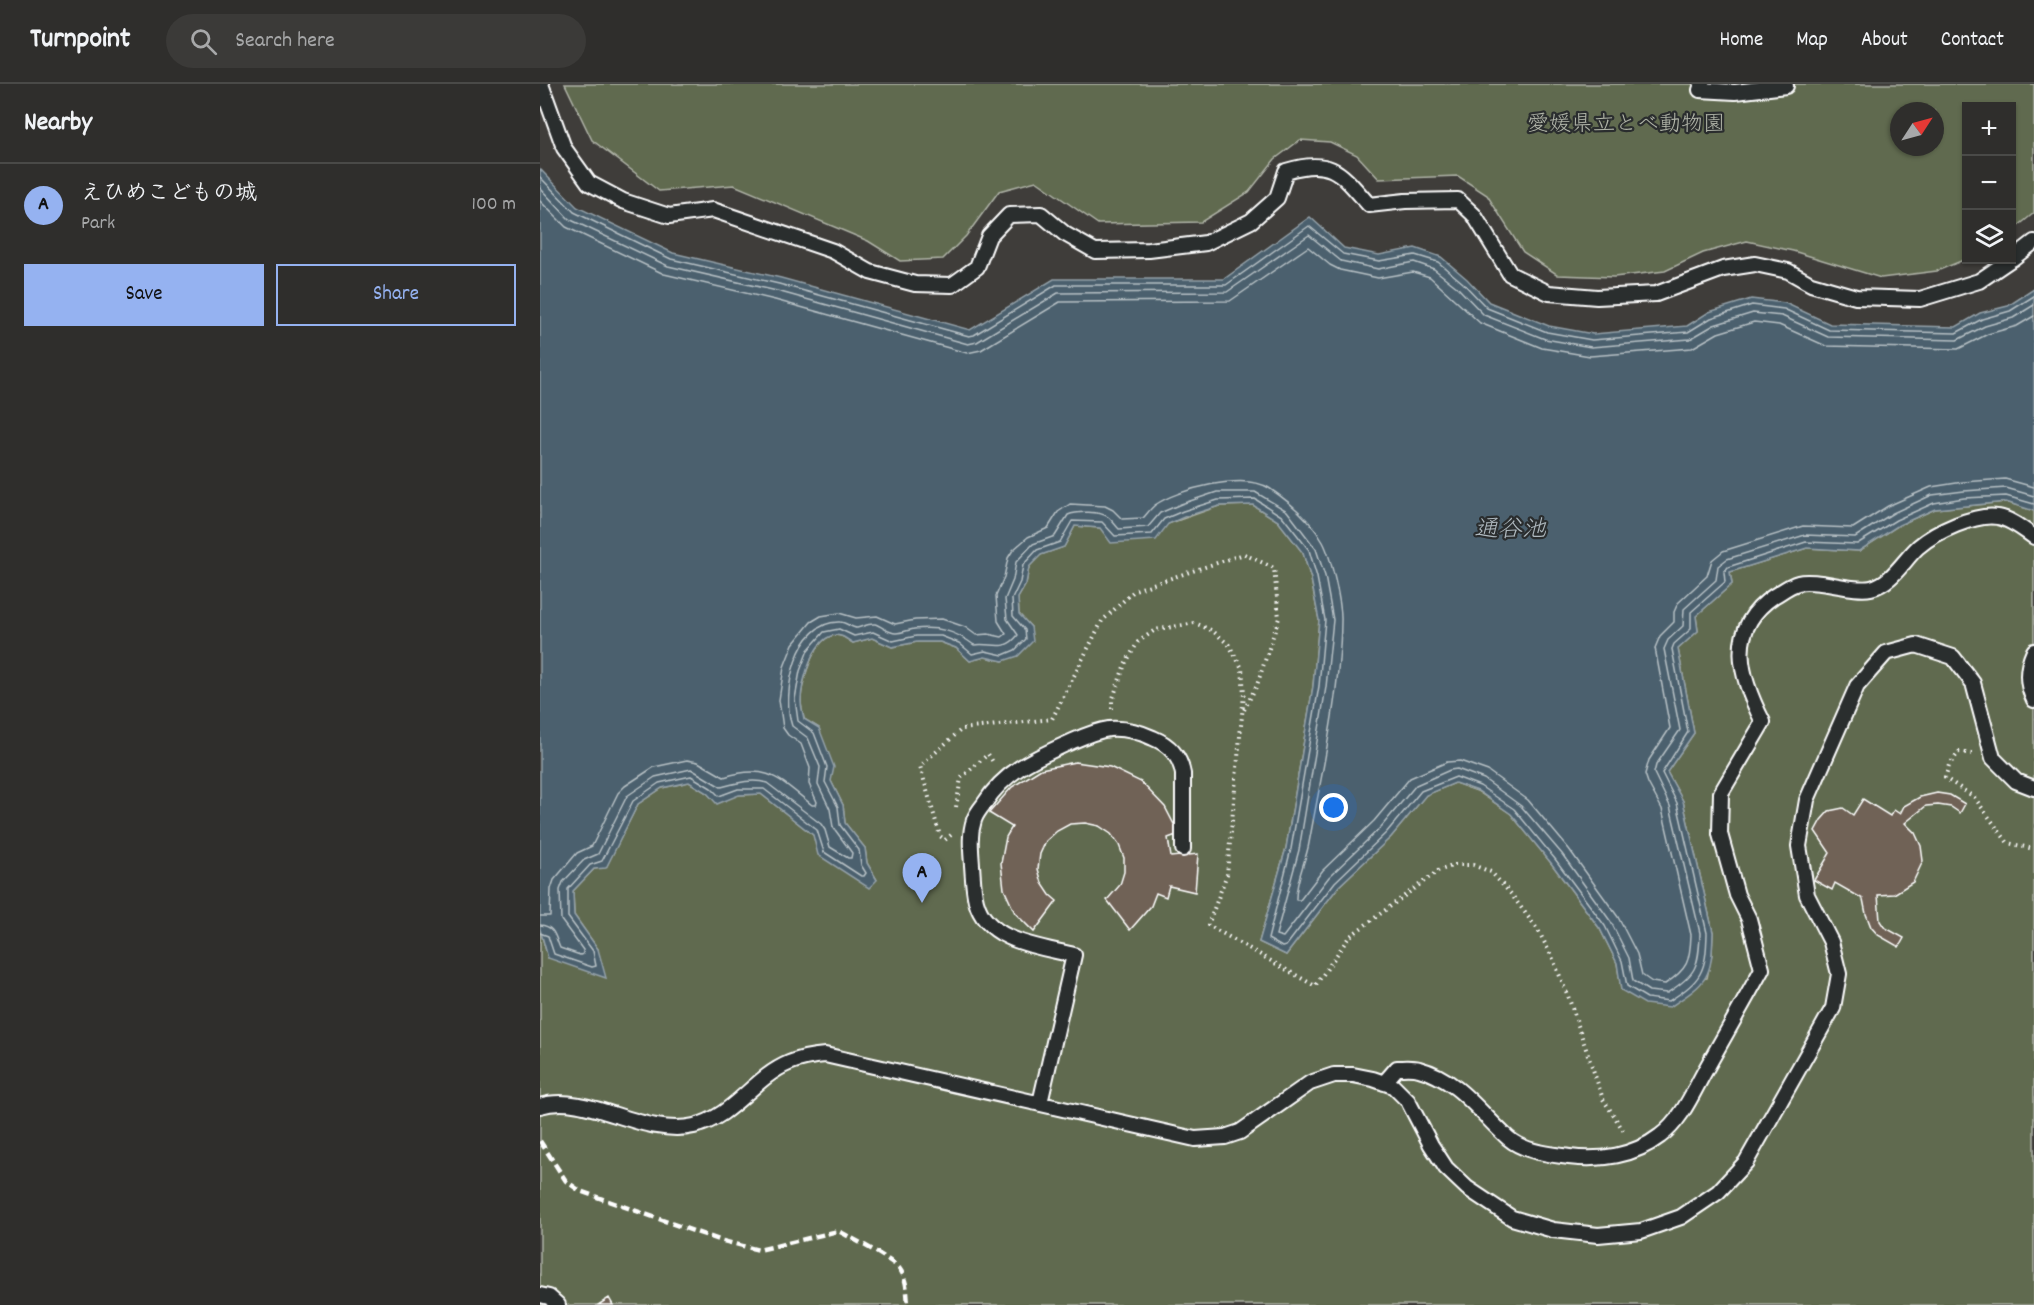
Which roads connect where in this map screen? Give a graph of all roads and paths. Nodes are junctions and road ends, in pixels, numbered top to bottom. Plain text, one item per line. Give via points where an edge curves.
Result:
1 (541, 84) edge
2 (1702, 84) edge
3 (1786, 86) dead end
4 (2034, 242) edge
5 (2016, 255) edge
6 (2004, 264) edge
7 (2034, 537) edge
8 (2034, 651) edge
9 (2034, 700) edge
10 (1242, 713) junction
11 (1111, 729) junction
12 (1994, 758) junction
13 (2034, 788) edge
14 (990, 795) junction
15 (955, 813) dead end
16 (953, 824) dead end
17 (1183, 849) dead end
18 (2034, 849) edge
19 (1384, 1083) junction
20 (1040, 1103) junction
21 (540, 1107) edge
22 (1648, 1143) junction
23 (540, 1295) edge
24 (558, 1305) edge

1 - 6 lane via 564,148 589,183 623,201 669,216 713,210 833,251 870,272 915,284 952,285 977,267 989,236 1009,215 1041,214 1095,251 1206,243 1251,221 1277,198 1286,171 1307,164 1333,169 1370,206 1458,200 1474,214 1510,274 1549,293 1598,297 1656,294 1723,269 1755,264 1788,271 1811,284 1856,297 1920,299 1979,281
2 - 3 lane via 1700,90 1735,92
4 - 5 lane
7 - 22 lane via 1998,516 1956,525 1918,547 1886,582 1869,589 1799,582 1759,606 1746,626 1742,670 1763,722 1720,794 1720,834 1762,969 1680,1115
8 - 9 lane via 2026,673
10 - 11 path via 1242,668 1229,645 1213,631 1195,623 1155,630 1138,642 1125,664 1112,701
10 - 16 path via 1257,685 1279,618 1274,568 1244,554 1135,590 1102,621 1052,719 962,729 920,766 940,837 945,840 951,836
10 - 22 path via 1227,874 1208,925 1315,986 1349,937 1438,871 1455,865 1473,865 1491,872 1538,930 1553,959 1603,1100 1627,1135
11 - 14 lane via 1096,731 1032,759 1015,769
11 - 17 lane via 1164,742 1181,762
12 - 13 lane via 2016,781
12 - 18 path via 1959,752 1945,778 1974,796 2008,843
12 - 19 lane via 1973,683 1953,657 1916,645 1886,653 1857,686 1807,800 1799,846 1807,895 1831,942 1839,974 1833,1008 1746,1162 1718,1192 1681,1217 1641,1231 1598,1234 1552,1230 1512,1218 1467,1188 1446,1168 1408,1101
14 - 15 path via 983,788 994,762 988,754 961,778
14 - 20 lane via 975,818 970,835 976,904 997,931 1010,939 1074,956
19 - 20 lane via 1353,1075 1334,1075 1310,1083 1240,1132 1218,1138 1195,1139
19 - 22 lane via 1396,1068 1418,1068 1449,1082 1513,1142 1540,1152 1605,1159
20 - 21 lane via 825,1055 788,1063 726,1111 693,1126 670,1129 574,1104
23 - 24 lane

